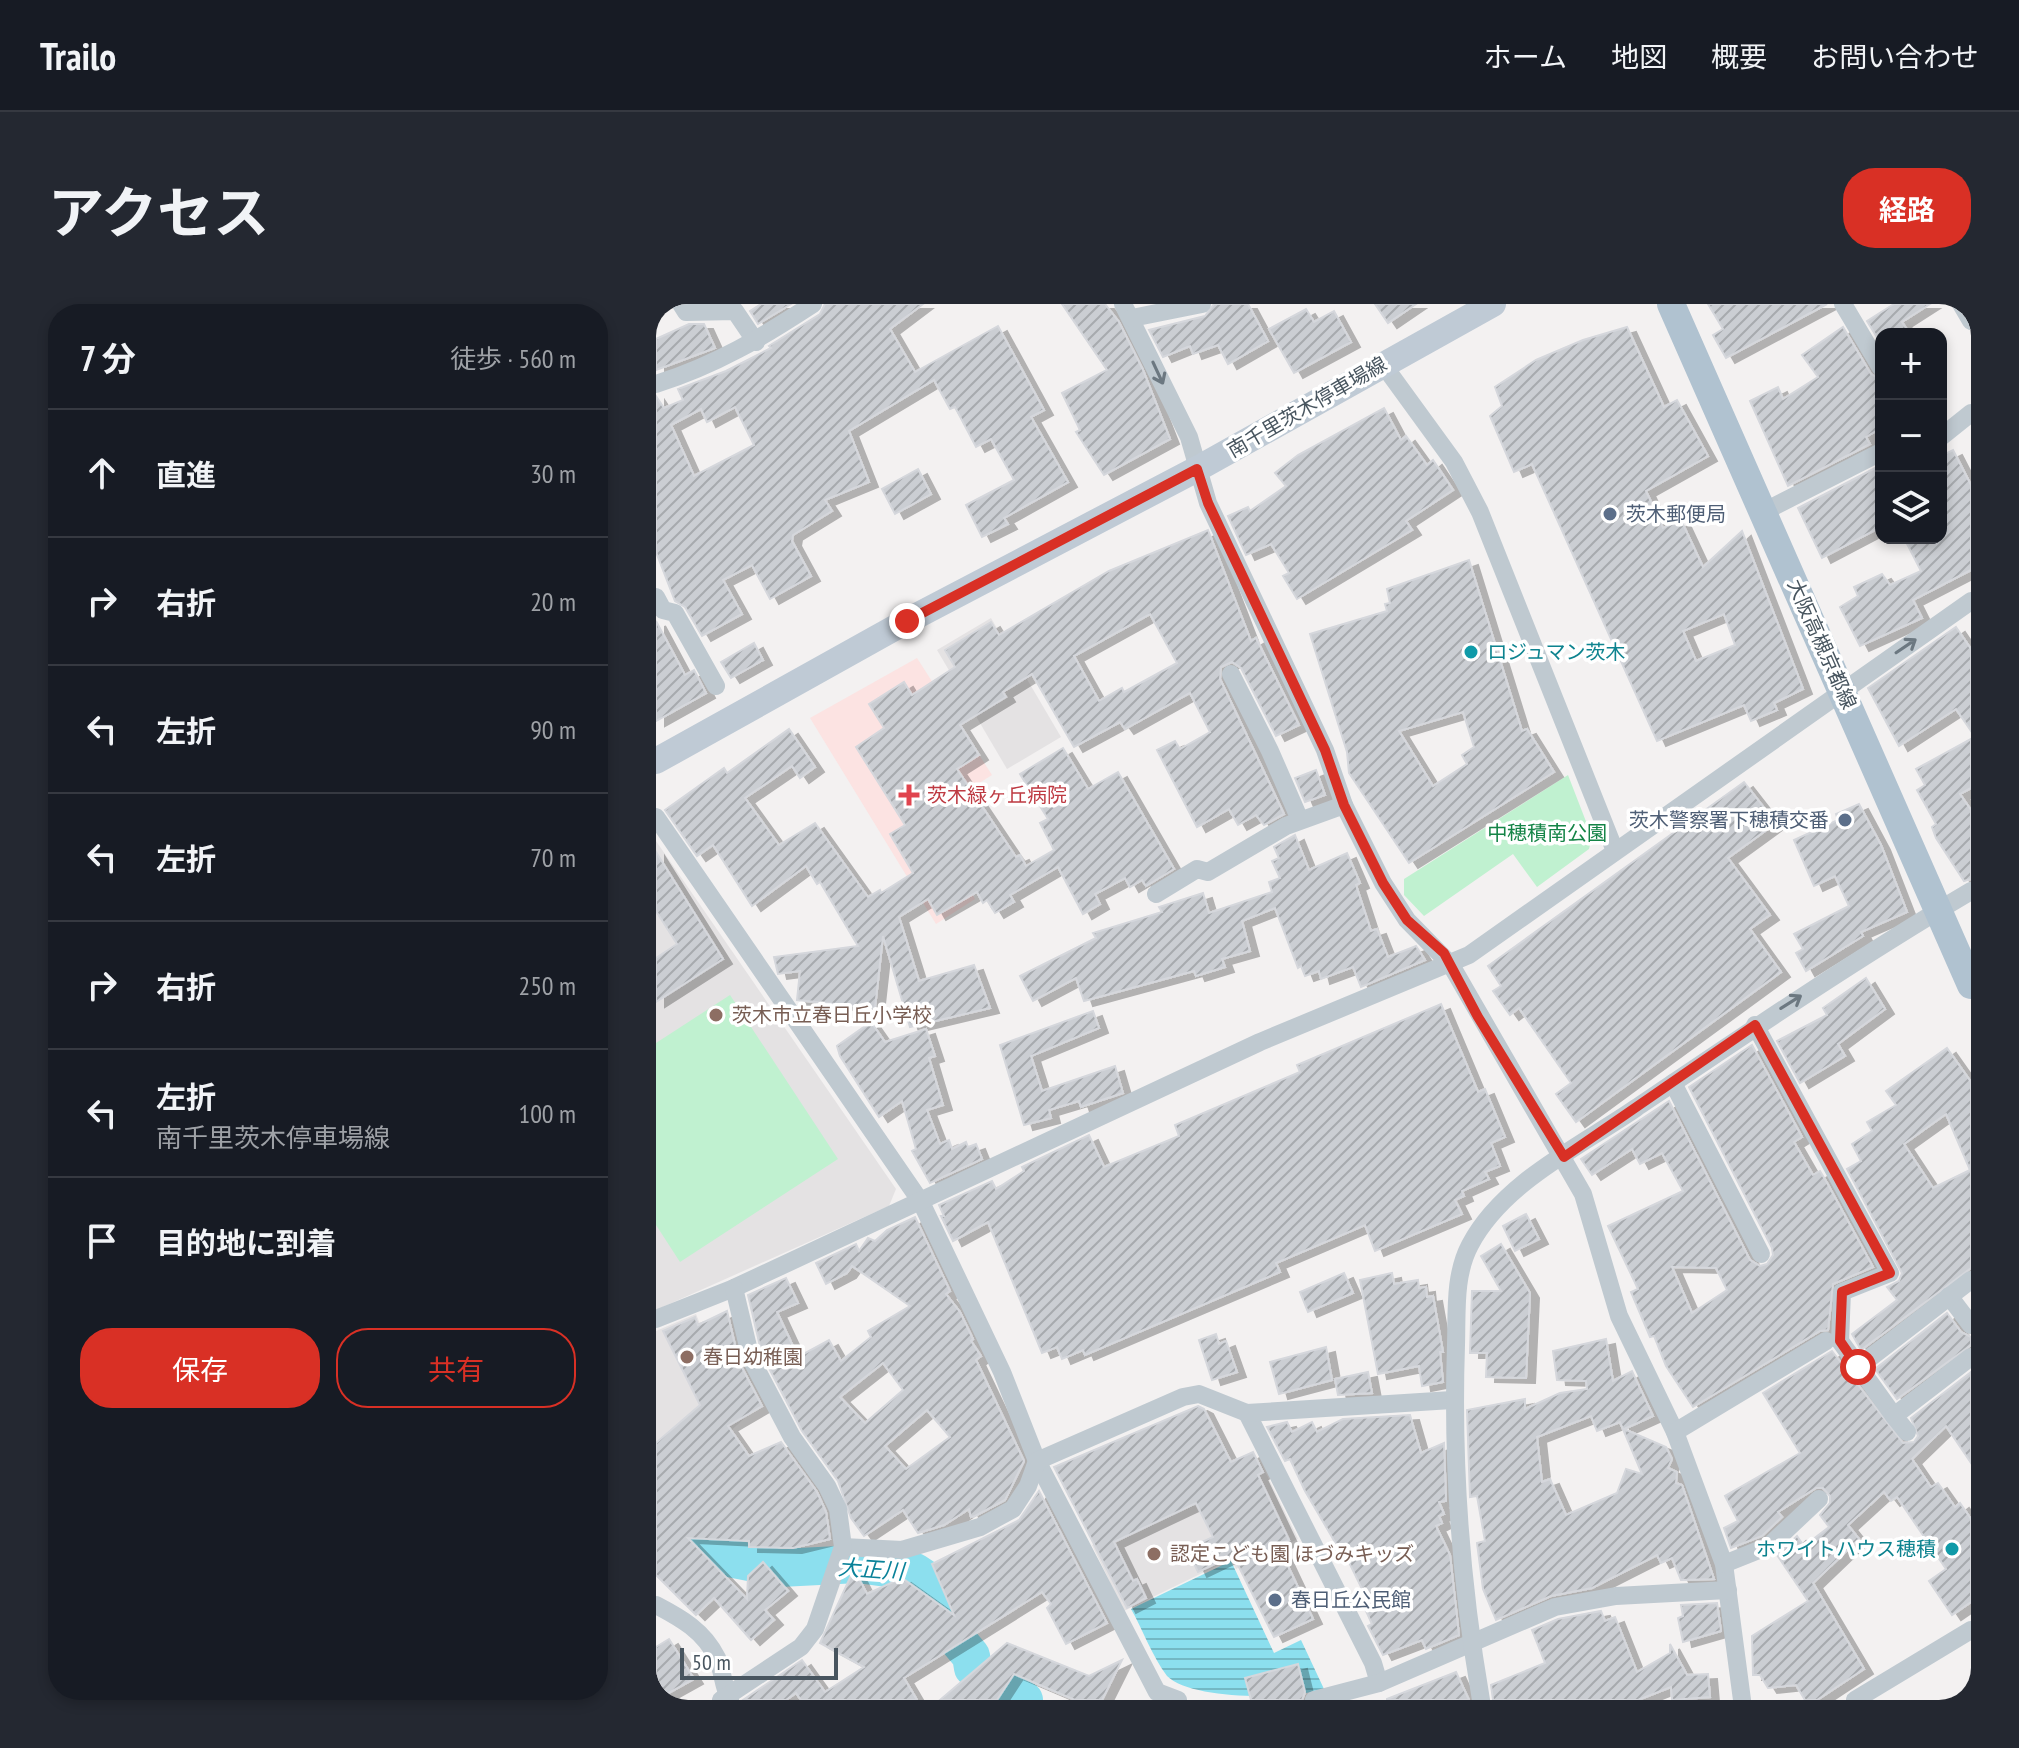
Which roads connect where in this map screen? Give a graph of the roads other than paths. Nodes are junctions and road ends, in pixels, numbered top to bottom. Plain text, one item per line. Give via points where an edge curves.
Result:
1 (681, 304) edge
2 (813, 304) edge
3 (1202, 304) edge
4 (1493, 304) edge
5 (1671, 304) edge
6 (1843, 304) edge
7 (1961, 304) edge
8 (1128, 311) edge
9 (1971, 321) edge
10 (756, 342) junction
11 (1875, 358) edge
12 (1382, 363) junction
13 (656, 384) edge
14 (1971, 413) edge
15 (1947, 432) edge
16 (1875, 455) edge
17 (1197, 469) junction
18 (1763, 512) junction
19 (656, 597) edge
20 (1971, 601) edge
21 (1231, 674) dead end
22 (716, 686) dead end
23 (1842, 690) junction
24 (656, 761) edge
25 (1344, 805) junction
26 (656, 817) edge
27 (1300, 820) junction
28 (1615, 851) junction
29 (1971, 891) edge
30 (1156, 894) dead end
31 (1938, 910) junction
32 (1451, 965) junction
33 (1971, 985) edge
34 (1755, 1025) junction
35 (1673, 1083) junction
36 (1564, 1157) junction
37 (921, 1202) junction
38 (1761, 1254) dead end
39 (1971, 1280) edge
40 (734, 1288) junction
41 (1949, 1296) junction
42 (656, 1319) edge
43 (1971, 1325) edge
44 (1826, 1341) dead end
45 (1971, 1357) edge
46 (1858, 1367) junction
47 (1452, 1400) junction
48 (1247, 1413) junction
49 (1894, 1416) junction
50 (1675, 1432) junction
51 (1907, 1432) dead end
52 (1037, 1461) junction
53 (1819, 1499) dead end
54 (842, 1552) junction
55 (1724, 1564) junction
56 (1728, 1590) junction
57 (656, 1605) edge
58 (1971, 1630) edge
59 (1471, 1643) junction
60 (1379, 1683) junction
61 (726, 1699) edge
62 (1321, 1699) edge
63 (1178, 1700) edge
64 (1481, 1700) edge
65 (1742, 1700) edge
66 (1855, 1700) edge

1 - 10 street via 686,312 735,311
2 - 10 street
3 - 8 street
4 - 12 main road, 南千里茨木停車場線
5 - 18 main road, 大阪高槻京都線
6 - 11 street
7 - 9 street
8 -> 17 street via 1189,437
10 - 13 street via 704,369
12 - 17 main road, 南千里茨木停車場線
12 - 28 street via 1454,462 1480,512
14 - 15 street
16 - 18 street
17 - 24 main road, 南千里茨木停車場線
17 - 25 street via 1208,503 1325,750
18 - 23 main road, 大阪高槻京都線
19 - 22 street via 663,610 675,613
23 -> 20 street
21 - 27 street
23 - 28 street
23 - 31 main road, 大阪高槻京都線
25 - 27 street
25 - 32 street via 1407,920
26 - 37 street
27 - 30 street via 1208,872 1197,869
28 - 32 street
29 - 31 street
31 - 33 main road, 大阪高槻京都線
34 -> 31 street
32 - 36 street
32 - 37 street via 1260,1042
34 - 35 street
34 - 46 street via 1890,1273 1842,1292 1840,1341
35 - 36 street
35 - 38 street
36 - 47 street via 1491,1214 1470,1245 1459,1278
36 - 50 street via 1583,1194 1619,1316
37 - 40 street
37 - 52 street via 1002,1372
39 - 41 street
40 - 42 street
40 - 54 street via 751,1359 838,1509
41 - 43 street
41 - 46 street
44 - 50 street
45 - 49 street
46 - 49 street
47 - 48 street
47 - 59 street
48 - 52 street via 1199,1394 1183,1397
48 - 60 street
49 - 51 street
50 - 55 street
52 - 54 street via 1013,1509 980,1527 902,1550
52 - 63 street via 1157,1692
53 - 55 street via 1769,1546
54 - 61 street via 815,1629 801,1647
55 - 56 street
56 - 59 street via 1616,1596 1555,1607
56 - 65 street
57 - 61 street via 703,1637 718,1659
58 - 66 street
59 - 60 street
59 - 64 street
60 - 62 street

